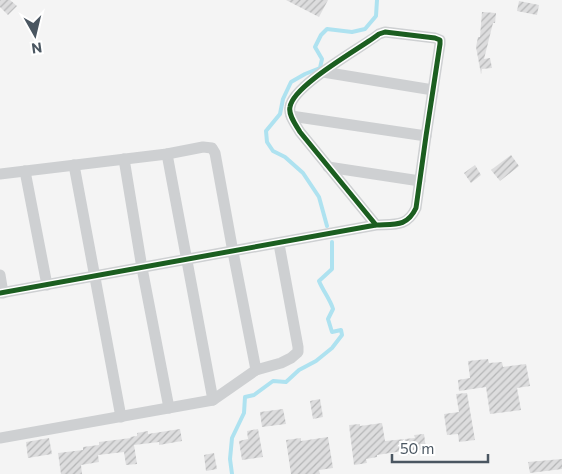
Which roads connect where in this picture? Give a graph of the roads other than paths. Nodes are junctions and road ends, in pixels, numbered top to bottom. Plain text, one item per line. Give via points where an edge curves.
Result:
1 (323, 72) junction
2 (432, 90) junction
3 (291, 116) junction
4 (426, 136) junction
5 (167, 154) junction
6 (124, 159) junction
7 (74, 165) junction
8 (328, 167) junction
9 (25, 171) junction
10 (0, 174) edge
11 (420, 181) junction
12 (376, 225) junction
13 (279, 244) junction
14 (232, 252) junction
15 (186, 260) junction
16 (142, 268) junction
17 (0, 275) edge
18 (94, 276) junction
19 (47, 285) junction
20 (2, 293) edge
21 (256, 370) junction
22 (213, 400) junction
23 (169, 408) junction
24 (121, 417) junction
25 (0, 438) edge

1 - 2 street
1 - 2 street via 385,32 435,38 440,40 440,44
1 - 3 street via 292,101
2 - 4 street
3 - 4 street
3 - 8 street
4 - 11 street
5 - 6 street
5 - 14 street via 212,148
5 - 15 street
6 - 7 street
6 - 16 street
7 - 9 street
7 - 18 street
8 - 11 street
8 - 12 street
9 - 10 street
9 - 19 street
11 - 12 street via 412,218 402,223
12 - 13 street
13 - 14 street
13 - 21 street via 298,352 292,358
14 - 15 street
14 - 21 street
15 - 16 street
15 - 22 street
16 - 18 street
16 - 23 street
17 - 20 street
18 - 19 street
18 - 24 street
19 - 20 street
21 - 22 street
22 - 23 street
23 - 24 street
24 - 25 street

